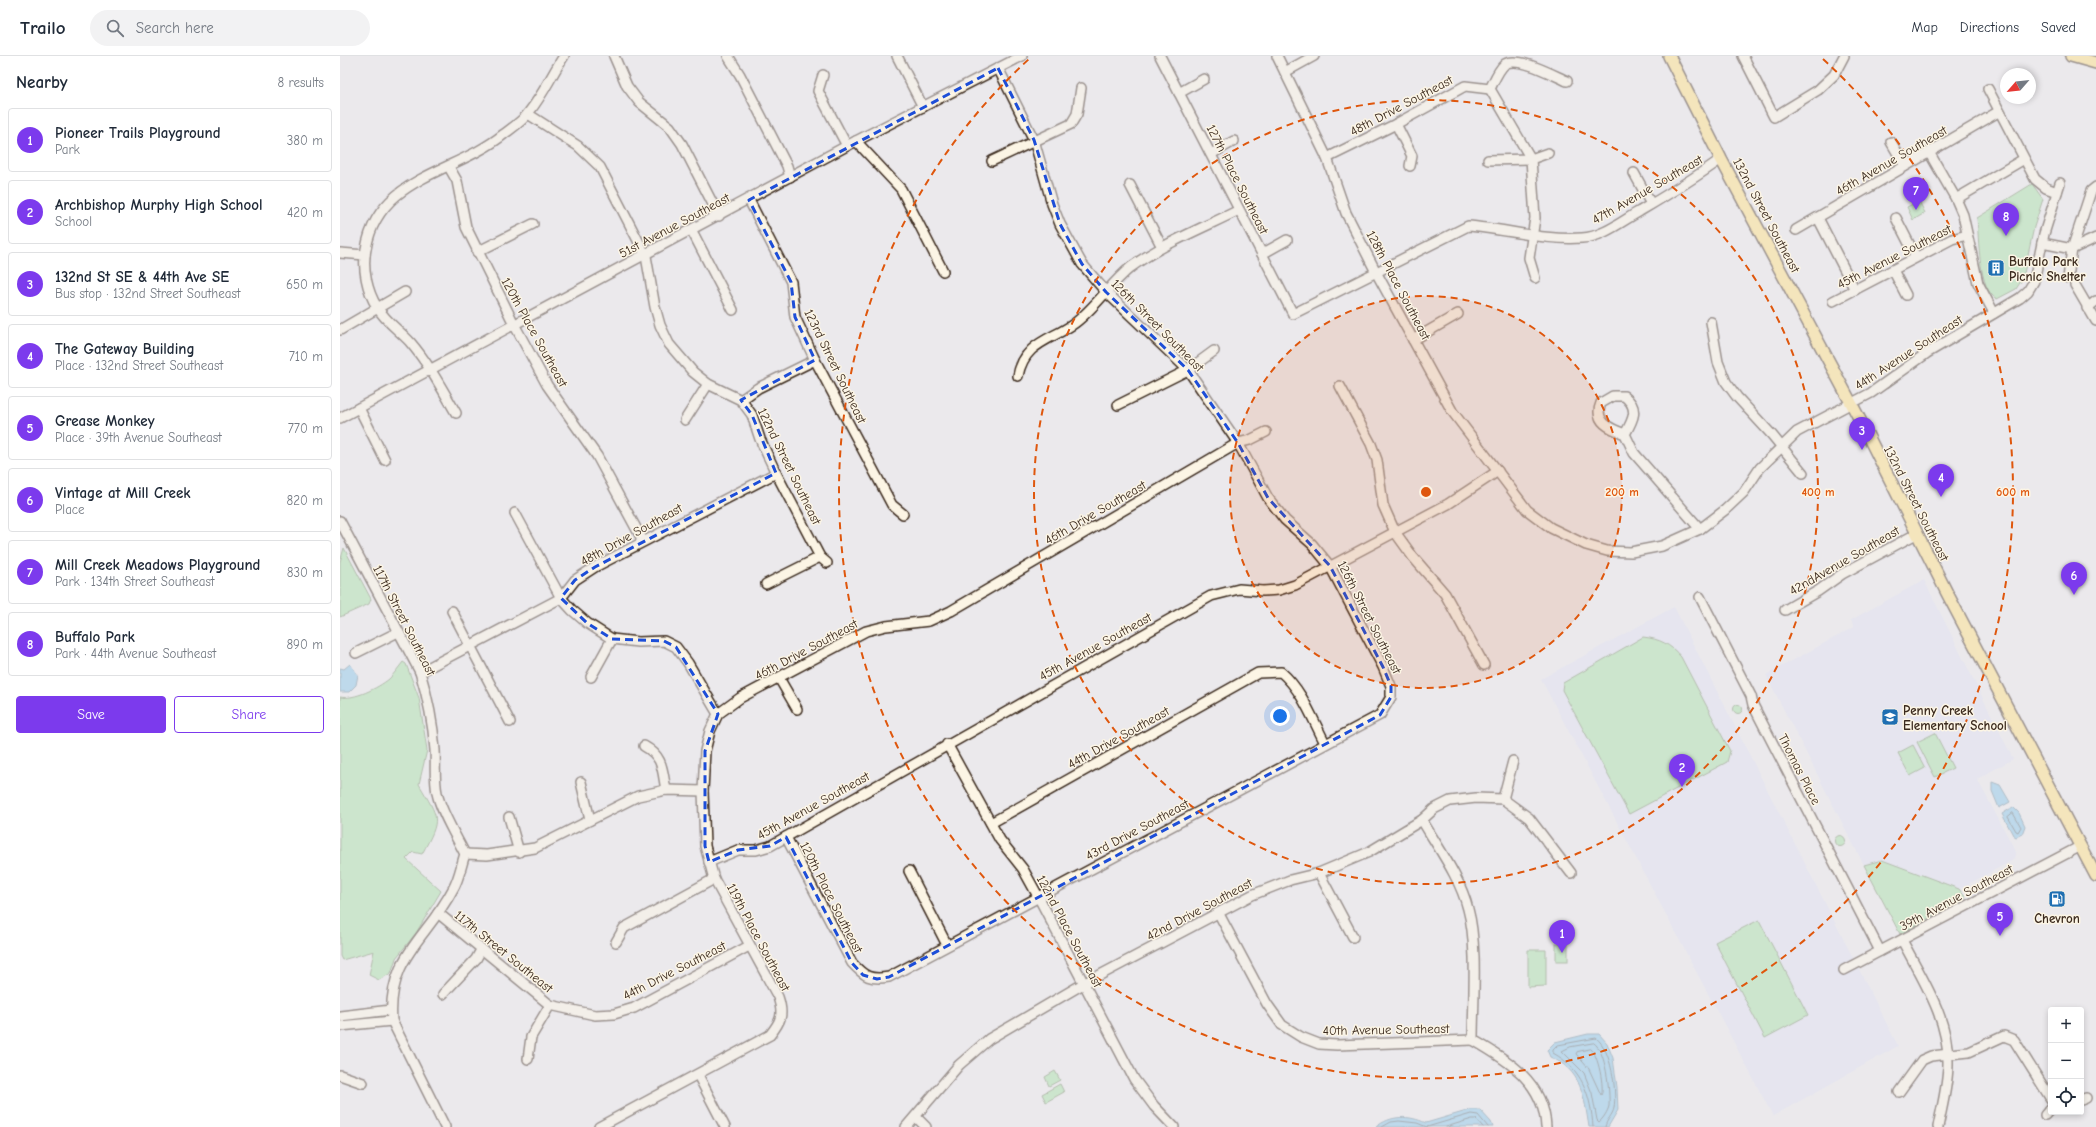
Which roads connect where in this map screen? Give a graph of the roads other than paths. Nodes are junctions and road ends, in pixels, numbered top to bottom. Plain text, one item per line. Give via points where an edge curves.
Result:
1 (564, 56) edge
2 (614, 56) edge
3 (728, 56) edge
4 (897, 56) edge
5 (1022, 56) edge
6 (1160, 56) edge
7 (1277, 56) edge
8 (1314, 56) edge
9 (1669, 56) edge
10 (1743, 56) edge
11 (1844, 56) edge
12 (2071, 56) edge
13 (2096, 63) edge
14 (998, 68) junction
15 (1285, 72) junction
16 (823, 75) dead end
17 (1204, 80) dead end
18 (1567, 81) dead end
19 (1081, 88) dead end
20 (1490, 89) junction
21 (1988, 89) dead end
22 (1179, 93) junction
23 (923, 107) junction
24 (1998, 112) junction
25 (528, 114) junction
26 (1396, 124) junction
27 (1034, 140) junction
28 (856, 141) junction
29 (1234, 141) dead end
30 (1892, 142) dead end
31 (847, 146) junction
32 (1929, 152) junction
33 (1548, 153) dead end
34 (1211, 154) junction
35 (1326, 158) junction
36 (1531, 159) junction
37 (1721, 159) junction
38 (2024, 159) junction
39 (1488, 160) dead end
40 (992, 161) dead end
41 (1410, 166) dead end
42 (1905, 166) junction
43 (449, 167) junction
44 (1634, 173) dead end
45 (790, 177) junction
46 (1130, 185) dead end
47 (2093, 189) edge
48 (1956, 199) junction
49 (749, 200) junction
50 (1651, 204) junction
51 (1239, 210) junction
52 (719, 216) junction
53 (1818, 218) junction
54 (1896, 218) dead end
55 (533, 224) dead end
56 (1796, 230) dead end
57 (692, 231) junction
58 (1533, 234) junction
59 (1967, 235) junction
60 (2096, 238) edge
61 (1287, 240) dead end
62 (2042, 243) junction
63 (1162, 247) junction
64 (2072, 249) junction
65 (477, 252) junction
66 (340, 253) edge
67 (1262, 254) junction
68 (365, 255) junction
69 (646, 256) junction
70 (1916, 257) junction
71 (1893, 270) junction
72 (943, 271) dead end
73 (1376, 272) junction
74 (1535, 278) dead end
75 (2068, 278) dead end
76 (2075, 285) dead end
77 (1855, 290) junction
78 (405, 292) dead end
79 (1106, 292) junction
80 (1906, 295) dead end
81 (1833, 301) dead end
82 (2096, 301) edge
83 (377, 308) junction
84 (2088, 308) junction
85 (733, 310) dead end
86 (1994, 313) junction
87 (1293, 314) joint
88 (1458, 314) dead end
89 (2096, 321) edge
90 (1711, 322) dead end
91 (514, 324) junction
92 (340, 330) edge
93 (1413, 340) junction
94 (1214, 351) dead end
95 (815, 360) junction
96 (431, 369) junction
97 (1188, 370) junction
98 (1018, 376) dead end
99 (708, 384) junction
100 (1340, 386) dead end
101 (741, 400) junction
102 (1851, 403) junction
103 (1118, 405) dead end
104 (359, 408) junction
105 (456, 413) dead end
106 (340, 418) edge
107 (685, 420) dead end
108 (1266, 432) dead end
109 (1625, 434) junction
110 (1238, 443) junction
111 (1780, 447) junction
112 (385, 460) dead end
113 (1498, 471) junction
114 (776, 473) junction
115 (1803, 473) dead end
116 (1527, 510) joint
117 (514, 513) dead end
118 (903, 514) dead end
119 (340, 522) edge
120 (1700, 529) junction
121 (1395, 532) junction
122 (1916, 534) junction
123 (643, 541) junction
124 (1330, 566) junction
125 (766, 584) dead end
126 (1700, 597) dead end
127 (561, 598) junction
128 (1785, 610) dead end
129 (452, 611) dead end
130 (398, 632) junction
131 (612, 639) junction
132 (471, 646) junction
133 (356, 653) dead end
134 (1484, 665) dead end
135 (420, 672) junction
136 (591, 677) dead end
137 (779, 678) junction
138 (1391, 686) joint
139 (796, 709) dead end
140 (718, 714) junction
141 (510, 722) dead end
142 (1325, 743) junction
143 (947, 744) junction
144 (644, 746) dead end
145 (1512, 761) dead end
146 (581, 782) dead end
147 (666, 790) junction
148 (703, 791) junction
149 (1503, 799) junction
150 (509, 817) dead end
151 (590, 820) junction
152 (1422, 820) junction
153 (991, 823) junction
154 (786, 837) junction
155 (2081, 846) junction
156 (519, 852) junction
157 (465, 854) junction
158 (709, 862) junction
159 (909, 871) dead end
160 (1319, 873) junction
161 (1571, 873) dead end
162 (2096, 876) edge
163 (714, 879) junction
164 (1039, 898) junction
165 (438, 914) junction
166 (1219, 914) junction
167 (1353, 937) dead end
168 (1902, 940) junction
169 (616, 942) dead end
170 (947, 945) junction
171 (749, 946) junction
172 (481, 950) junction
173 (1880, 952) junction
174 (1844, 970) dead end
175 (877, 979) joint
176 (1083, 984) junction
177 (443, 994) dead end
178 (550, 1005) junction
179 (391, 1010) junction
180 (340, 1016) edge
181 (392, 1021) junction
182 (340, 1026) edge
183 (1473, 1040) junction
184 (1948, 1054) junction
185 (528, 1059) dead end
186 (340, 1074) edge
187 (698, 1075) junction
188 (363, 1083) dead end
189 (1899, 1092) dead end
190 (2048, 1094) edge
191 (916, 1117) junction
192 (444, 1127) edge
193 (599, 1127) edge
194 (725, 1127) edge
195 (906, 1127) edge
196 (926, 1127) edge
197 (1174, 1127) edge
198 (1546, 1127) edge
199 (1938, 1127) edge

1 - 25 street
2 - 52 street via 627,86 639,102 670,127 682,144
3 - 45 street via 787,166
4 - 23 street
5 - 14 street, 51st Avenue Southeast
6 - 22 street, 127th Place Southeast
7 - 15 street, 128th Place Southeast
8 - 15 street
9 - 37 main road, 132nd Street Southeast
10 - 11 street via 1774,117 1818,90 1834,75
12 - 13 main road
14 - 23 street, 51st Avenue Southeast
14 - 27 street, 126th Street Southeast
15 - 35 street, 128th Place Southeast
16 - 31 street via 818,91
17 - 22 street
18 - 20 street via 1523,61 1513,61 1505,64
19 - 27 street via 1077,114 1071,124
20 - 26 street, 48th Drive Southeast via 1465,86
20 - 36 street
21 - 24 street
22 - 34 street, 127th Place Southeast
23 - 28 street, 51st Avenue Southeast
24 - 32 street, 46th Avenue Southeast
24 - 38 street
25 - 43 street via 503,135
25 - 69 street, 122nd Street Southeast via 578,146 600,167
26 - 35 street, 48th Drive Southeast
26 - 41 street via 1412,156
27 - 40 street
27 - 79 street, 126th Street Southeast via 1060,224 1082,264
28 - 31 street, 51st Avenue Southeast
28 - 72 street via 901,189
29 - 34 street
30 - 42 street
31 - 45 street, 51st Avenue Southeast
32 - 42 street, 46th Avenue Southeast
32 - 48 street
33 - 36 street
34 - 51 street, 127th Place Southeast
35 - 73 street, 128th Place Southeast via 1346,213
36 - 39 street
36 - 58 street
37 - 50 street, 47th Avenue Southeast
37 - 102 main road, 132nd Street Southeast
38 - 48 street
38 - 62 street, 44th Avenue Southeast via 2035,179 2046,188 2058,188
42 - 53 street, 46th Avenue Southeast
43 - 65 street, 120th Place Southeast via 456,181 466,227
43 - 68 street via 431,173 394,196 372,225
44 - 50 street
45 - 49 street, 51st Avenue Southeast
46 - 63 street
47 - 64 street
48 - 59 street via 1963,215
49 - 52 street, 51st Avenue Southeast
49 - 95 street, 123rd Street Southeast via 790,282 795,317
50 - 58 street, 47th Avenue Southeast via 1606,231 1584,238 1556,239
51 - 63 street
51 - 67 street, 127th Place Southeast
52 - 57 street, 51st Avenue Southeast
53 - 56 street, 46th Avenue Southeast
53 - 77 street
54 - 70 street
55 - 65 street
57 - 69 street, 51st Avenue Southeast
57 - 85 street
58 - 73 street, 47th Avenue Southeast via 1468,226
58 - 74 street via 1529,258
59 - 70 street, 45th Avenue Southeast via 1952,239
59 - 86 street via 1978,283
60 - 64 street
61 - 67 street
62 - 64 street
62 - 86 street, 44th Avenue Southeast via 2034,281 2028,291
63 - 79 street via 1131,268
64 - 75 street
65 - 91 street, 120th Place Southeast
66 - 68 street
67 - 87 street, 127th Place Southeast
68 - 83 street via 366,278
69 - 91 street, 51st Avenue Southeast
69 - 99 street, 122nd Street Southeast via 660,325 669,344 693,372
70 - 71 street, 45th Avenue Southeast
71 - 77 street, 45th Avenue Southeast
71 - 80 street
73 - 87 street, 47th Avenue Southeast
73 - 93 street, 128th Place Southeast
76 - 84 street
77 - 81 street, 45th Avenue Southeast
78 - 83 street
79 - 97 street, 126th Street Southeast
79 - 98 street via 1076,322 1038,344 1022,360
82 - 84 street
83 - 92 street
83 - 96 street via 410,342
84 - 89 street
86 - 102 street, 44th Avenue Southeast via 1927,354 1871,393
88 - 93 street
90 - 111 street via 1718,362 1726,382
91 - 96 street, 51st Avenue Southeast
91 - 123 street, 120th Place Southeast via 547,385 597,456
93 - 113 street, 128th Place Southeast via 1452,411
94 - 97 street
95 - 101 street via 758,388
95 - 118 street, 123rd Street Southeast via 892,505
96 - 104 street, 51st Avenue Southeast
96 - 105 street
97 - 103 street
97 - 110 street, 126th Street Southeast
99 - 101 street, 122nd Street Southeast
99 - 107 street
100 - 121 street via 1371,444 1377,460 1383,505
101 - 114 street, 122nd Street Southeast via 752,416
102 - 111 street, 44th Avenue Southeast via 1797,432
102 - 122 main road, 132nd Street Southeast
104 - 106 street, 51st Avenue Southeast
104 - 112 street
108 - 110 street, 46th Drive Southeast
109 - 109 street via 1635,412 1633,405 1624,396 1612,396 1601,404 1599,415 1604,424
109 - 120 street via 1634,453
110 - 124 street, 126th Street Southeast via 1268,498 1285,520 1312,544
110 - 137 street, 46th Drive Southeast via 951,611 929,621 886,626 866,632
111 - 115 street
111 - 120 street, 44th Avenue Southeast via 1760,468 1744,492
113 - 116 street, 128th Place Southeast
113 - 121 street, 45th Avenue Southeast via 1448,504
114 - 123 street, 48th Drive Southeast
114 - 125 street, 122nd Street Southeast via 823,560
116 - 120 street, 44th Avenue Southeast via 1551,528 1586,546 1607,551 1631,552 1662,546
117 - 127 street
119 - 130 street, 117th Street Southeast
121 - 124 street, 45th Avenue Southeast
121 - 134 street via 1445,594
122 - 128 street, 42ndAvenue Southeast via 1842,574
122 - 155 main road, 132nd Street Southeast
123 - 127 street, 48th Drive Southeast via 575,580
124 - 138 street, 126th Street Southeast
124 - 143 street, 45th Avenue Southeast via 1295,585 1279,590 1239,589 1210,596
126 - 173 street, Thomas Place
127 - 131 street via 587,623
127 - 132 street, 48th Drive Southeast
129 - 132 street
130 - 133 street
130 - 135 street, 117th Street Southeast
131 - 136 street
131 - 140 street via 664,641 676,647
132 - 135 street, 48th Drive Southeast
132 - 141 street
135 - 157 street, 117th Street Southeast via 432,724 437,795
137 - 139 street
137 - 140 street, 46th Drive Southeast via 740,698
138 - 142 street, 43rd Drive Southeast via 1391,697 1380,715
140 - 148 street, 46th Drive Southeast via 705,751
142 - 153 street, 44th Drive Southeast via 1298,689 1290,679 1281,672 1258,673
142 - 164 street, 43rd Drive Southeast
143 - 153 street, 122nd Place Southeast
143 - 154 street, 45th Avenue Southeast
144 - 147 street via 654,752 661,761
145 - 149 street
146 - 151 street
147 - 148 street
147 - 151 street via 638,796
148 - 158 street, 119th Place Southeast via 705,846
149 - 152 street, 42nd Drive Southeast via 1476,798 1450,801 1434,809
149 - 161 street via 1530,818
150 - 156 street
151 - 156 street via 535,848
152 - 160 street, 42nd Drive Southeast via 1369,852
152 - 183 street via 1460,885 1468,910 1473,951
153 - 164 street, 122nd Place Southeast
154 - 158 street, 45th Avenue Southeast via 770,846 756,850 738,850
154 - 175 street, 120th Place Southeast via 852,964 863,975
155 - 162 main road, 132nd Street Southeast
155 - 168 street, 39th Avenue Southeast
156 - 157 street
157 - 165 street, 117th Street Southeast via 454,888
158 - 163 street, 119th Place Southeast
159 - 170 street
160 - 166 street, 42nd Drive Southeast via 1290,880 1260,892
160 - 167 street
163 - 169 street via 624,928
163 - 171 street, 119th Place Southeast
164 - 170 street, 43rd Drive Southeast
164 - 176 street, 122nd Place Southeast
165 - 172 street, 117th Street Southeast
165 - 179 street via 403,960 392,991
166 - 176 street, 42nd Drive Southeast
166 - 183 street, 40th Avenue Southeast via 1267,1004 1282,1025 1301,1037 1319,1044 1337,1045
168 - 173 street, 39th Avenue Southeast
168 - 184 street via 1939,1014
170 - 175 street, 43rd Drive Southeast via 890,977
171 - 178 street, 44th Drive Southeast via 634,1008 614,1014 595,1015
171 - 187 street, 119th Place Southeast via 778,997 782,1008 780,1022 770,1035
172 - 177 street via 476,959
172 - 178 street, 117th Street Southeast
173 - 174 street, 39th Avenue Southeast
176 - 191 street, 42nd Drive Southeast via 988,1039 941,1085
176 - 197 street, 122nd Place Southeast via 1134,1079
178 - 185 street via 531,1037
179 - 180 street
179 - 181 street
181 - 182 street
181 - 192 street
183 - 198 street via 1511,1063 1527,1080 1538,1096
184 - 189 street via 1922,1060
184 - 190 street via 1969,1052 2000,1037 2007,1037 2014,1040
184 - 199 street via 1947,1084
186 - 188 street
187 - 193 street
187 - 194 street
191 - 195 street, 42nd Drive Southeast
191 - 196 street

